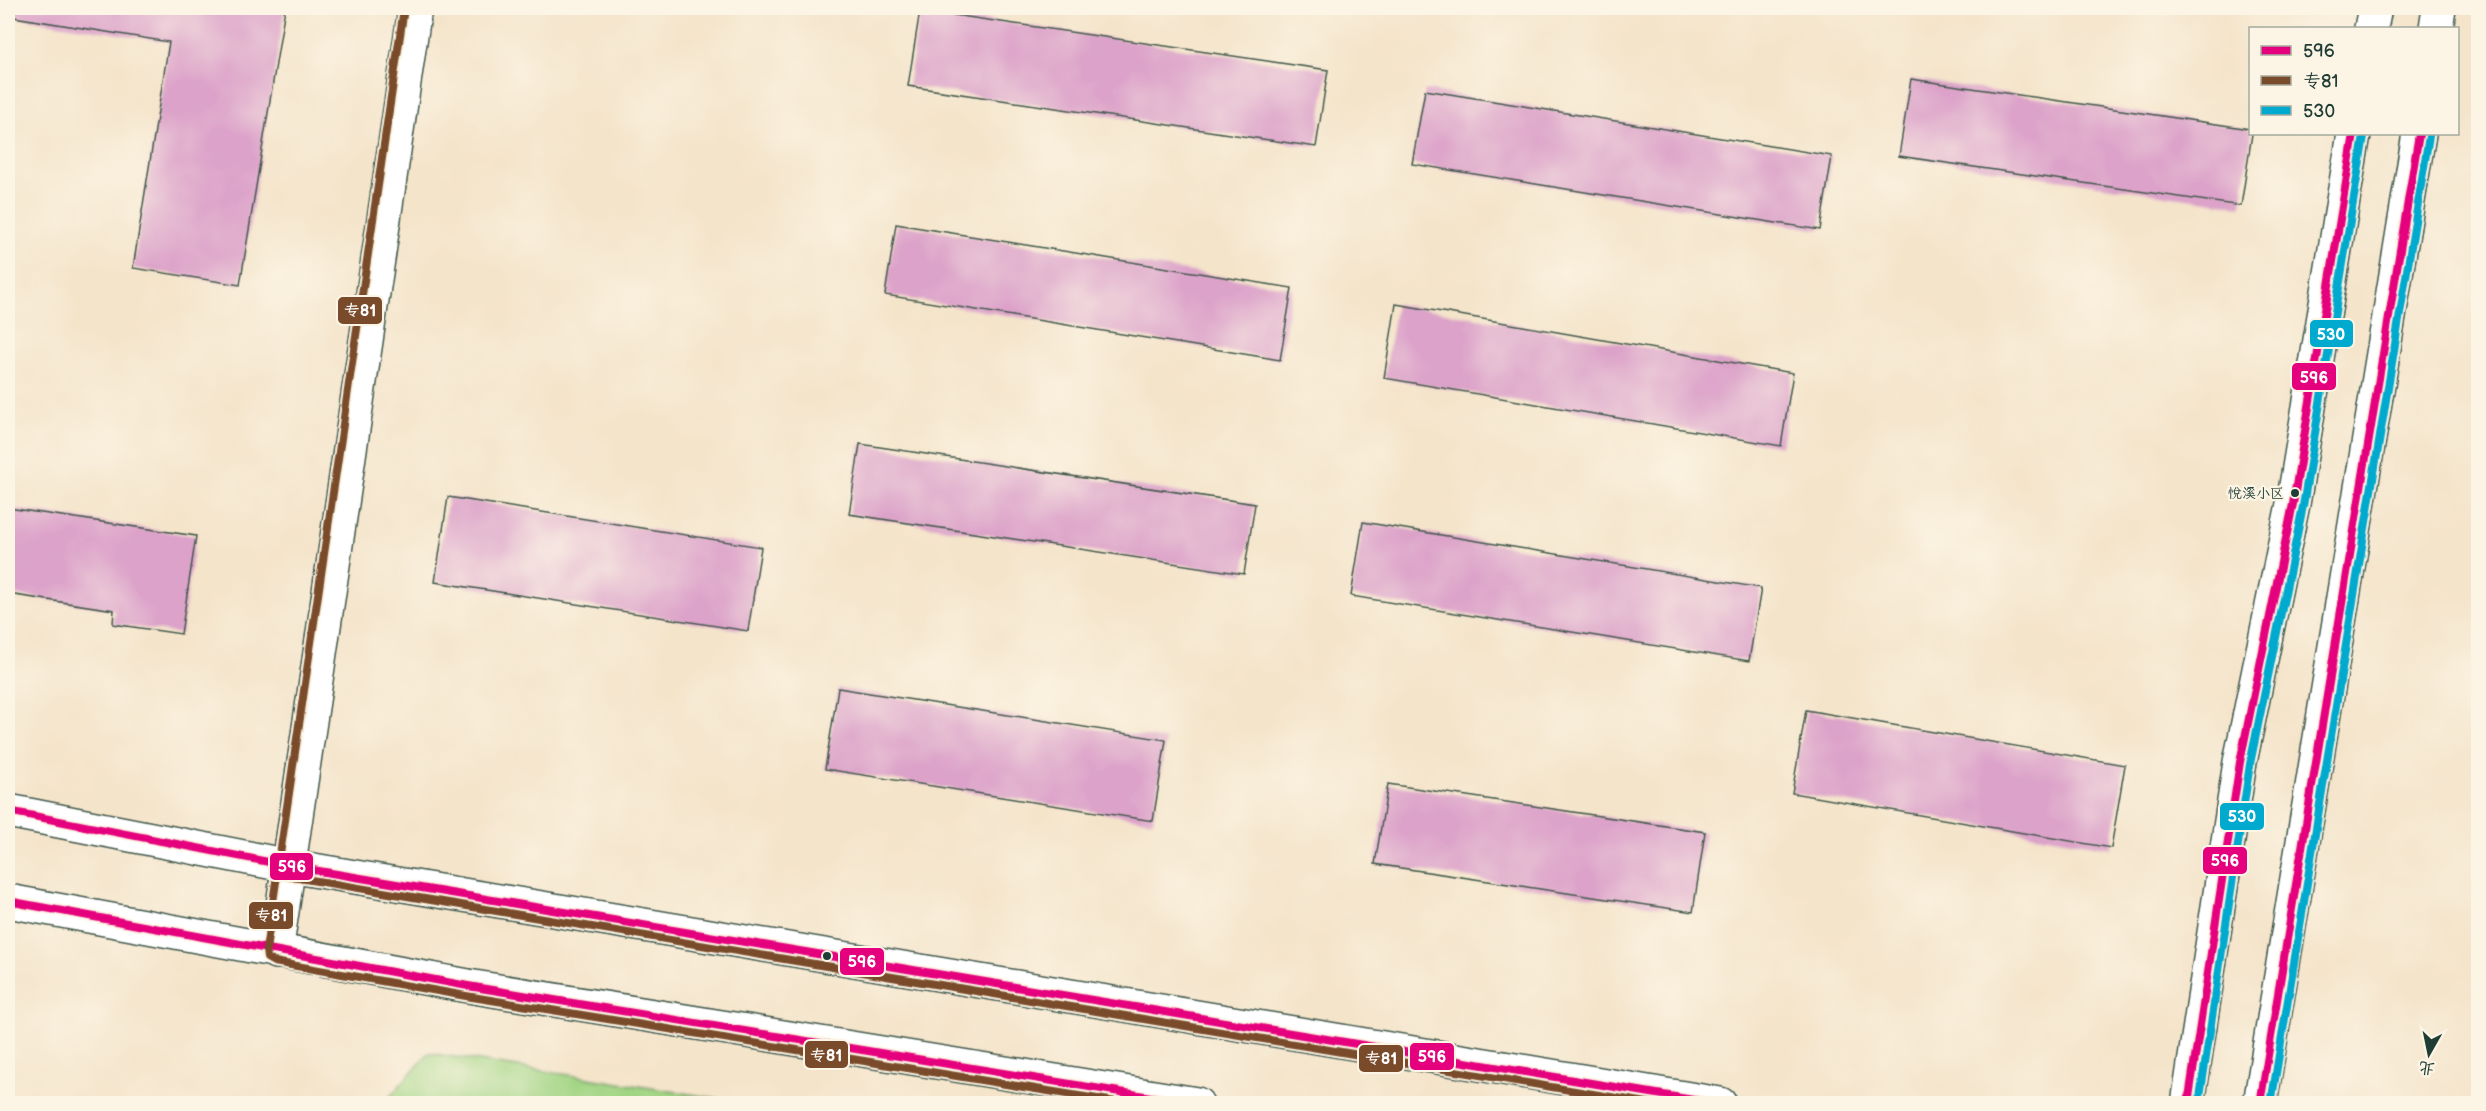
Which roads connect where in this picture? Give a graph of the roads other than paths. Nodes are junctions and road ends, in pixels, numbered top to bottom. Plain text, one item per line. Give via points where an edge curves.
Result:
1 (415, 8) edge
2 (2374, 8) edge
3 (2439, 8) edge
4 (2371, 27) edge
5 (2436, 27) edge
6 (2354, 135) edge
7 (2419, 135) edge
8 (8, 811) edge
9 (289, 866) junction
10 (8, 901) edge
11 (276, 951) junction
12 (1197, 1104) edge
13 (1720, 1104) edge
14 (2188, 1104) edge
15 (2260, 1104) edge

1 - 9 street
2 - 4 street
3 - 5 street
6 - 14 street via 2293,504 2240,762
7 - 15 street
8 - 9 street
9 - 11 street
9 - 13 street
10 - 11 street
11 - 12 street via 468,986

